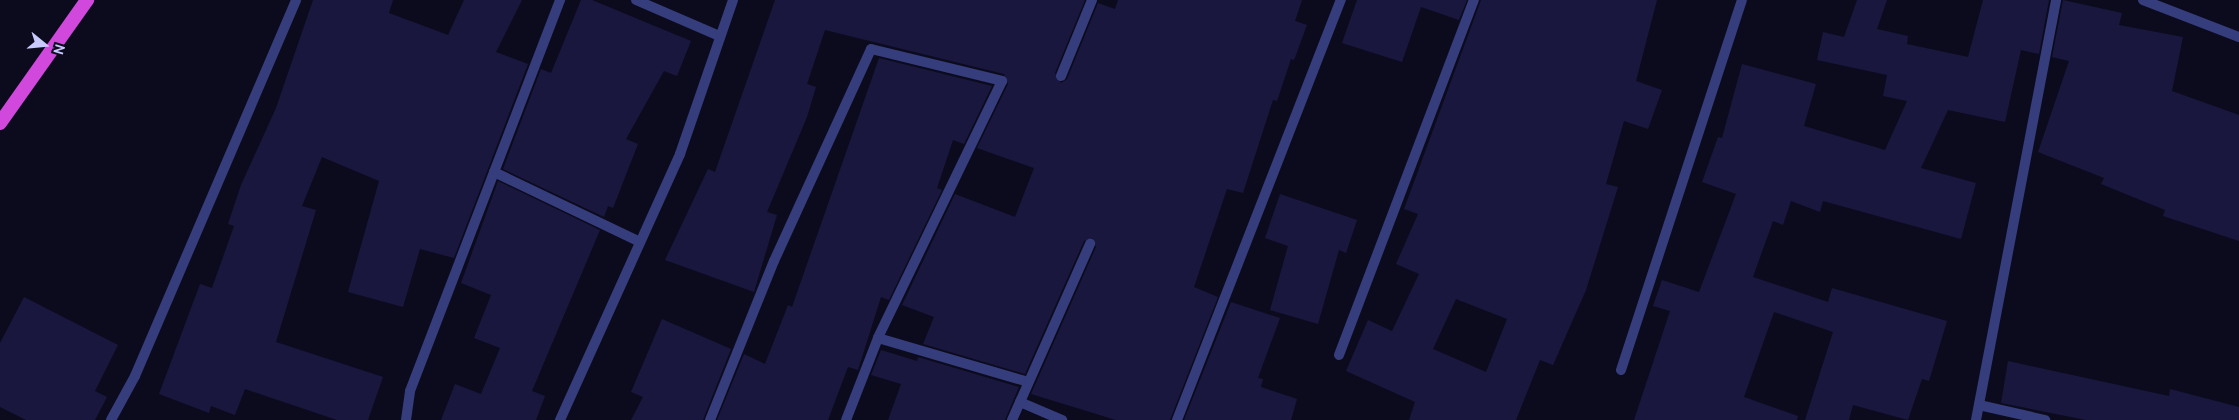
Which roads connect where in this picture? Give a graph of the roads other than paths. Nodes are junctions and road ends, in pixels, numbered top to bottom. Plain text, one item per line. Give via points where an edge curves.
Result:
1 (87, 0) edge
2 (296, 0) edge
3 (560, 0) edge
4 (636, 0) edge
5 (733, 0) edge
6 (1092, 0) edge
7 (1341, 0) edge
8 (1474, 0) edge
9 (1742, 0) edge
10 (2056, 0) edge
11 (2143, 0) edge
12 (717, 35) junction
13 (2239, 37) edge
14 (1060, 76) dead end
15 (0, 123) edge
16 (494, 172) junction
17 (640, 242) junction
18 (1090, 244) dead end
19 (878, 338) junction
20 (1339, 355) dead end
21 (1621, 370) dead end
22 (1028, 382) junction
23 (1020, 402) junction
24 (1979, 405) junction
25 (111, 420) edge
26 (406, 420) edge
27 (560, 420) edge
28 (710, 420) edge
29 (846, 420) edge
30 (1012, 420) edge
31 (1062, 420) edge
32 (1176, 420) edge
33 (1976, 420) edge
34 (2045, 420) edge

1 - 15 highway
2 - 25 street via 135,376
3 - 16 street
4 - 12 street
5 - 12 street
6 - 14 street
7 - 32 street
8 - 20 street
9 - 21 street
10 - 24 street
11 - 13 street
12 - 17 street via 680,154
16 - 17 street
16 - 26 street via 410,391
17 - 27 street
18 - 22 street
19 - 22 street
19 - 28 street via 1002,81 871,50 774,261
19 - 29 street
22 - 23 street
23 - 30 street
23 - 31 street
24 - 33 street
24 - 34 street

